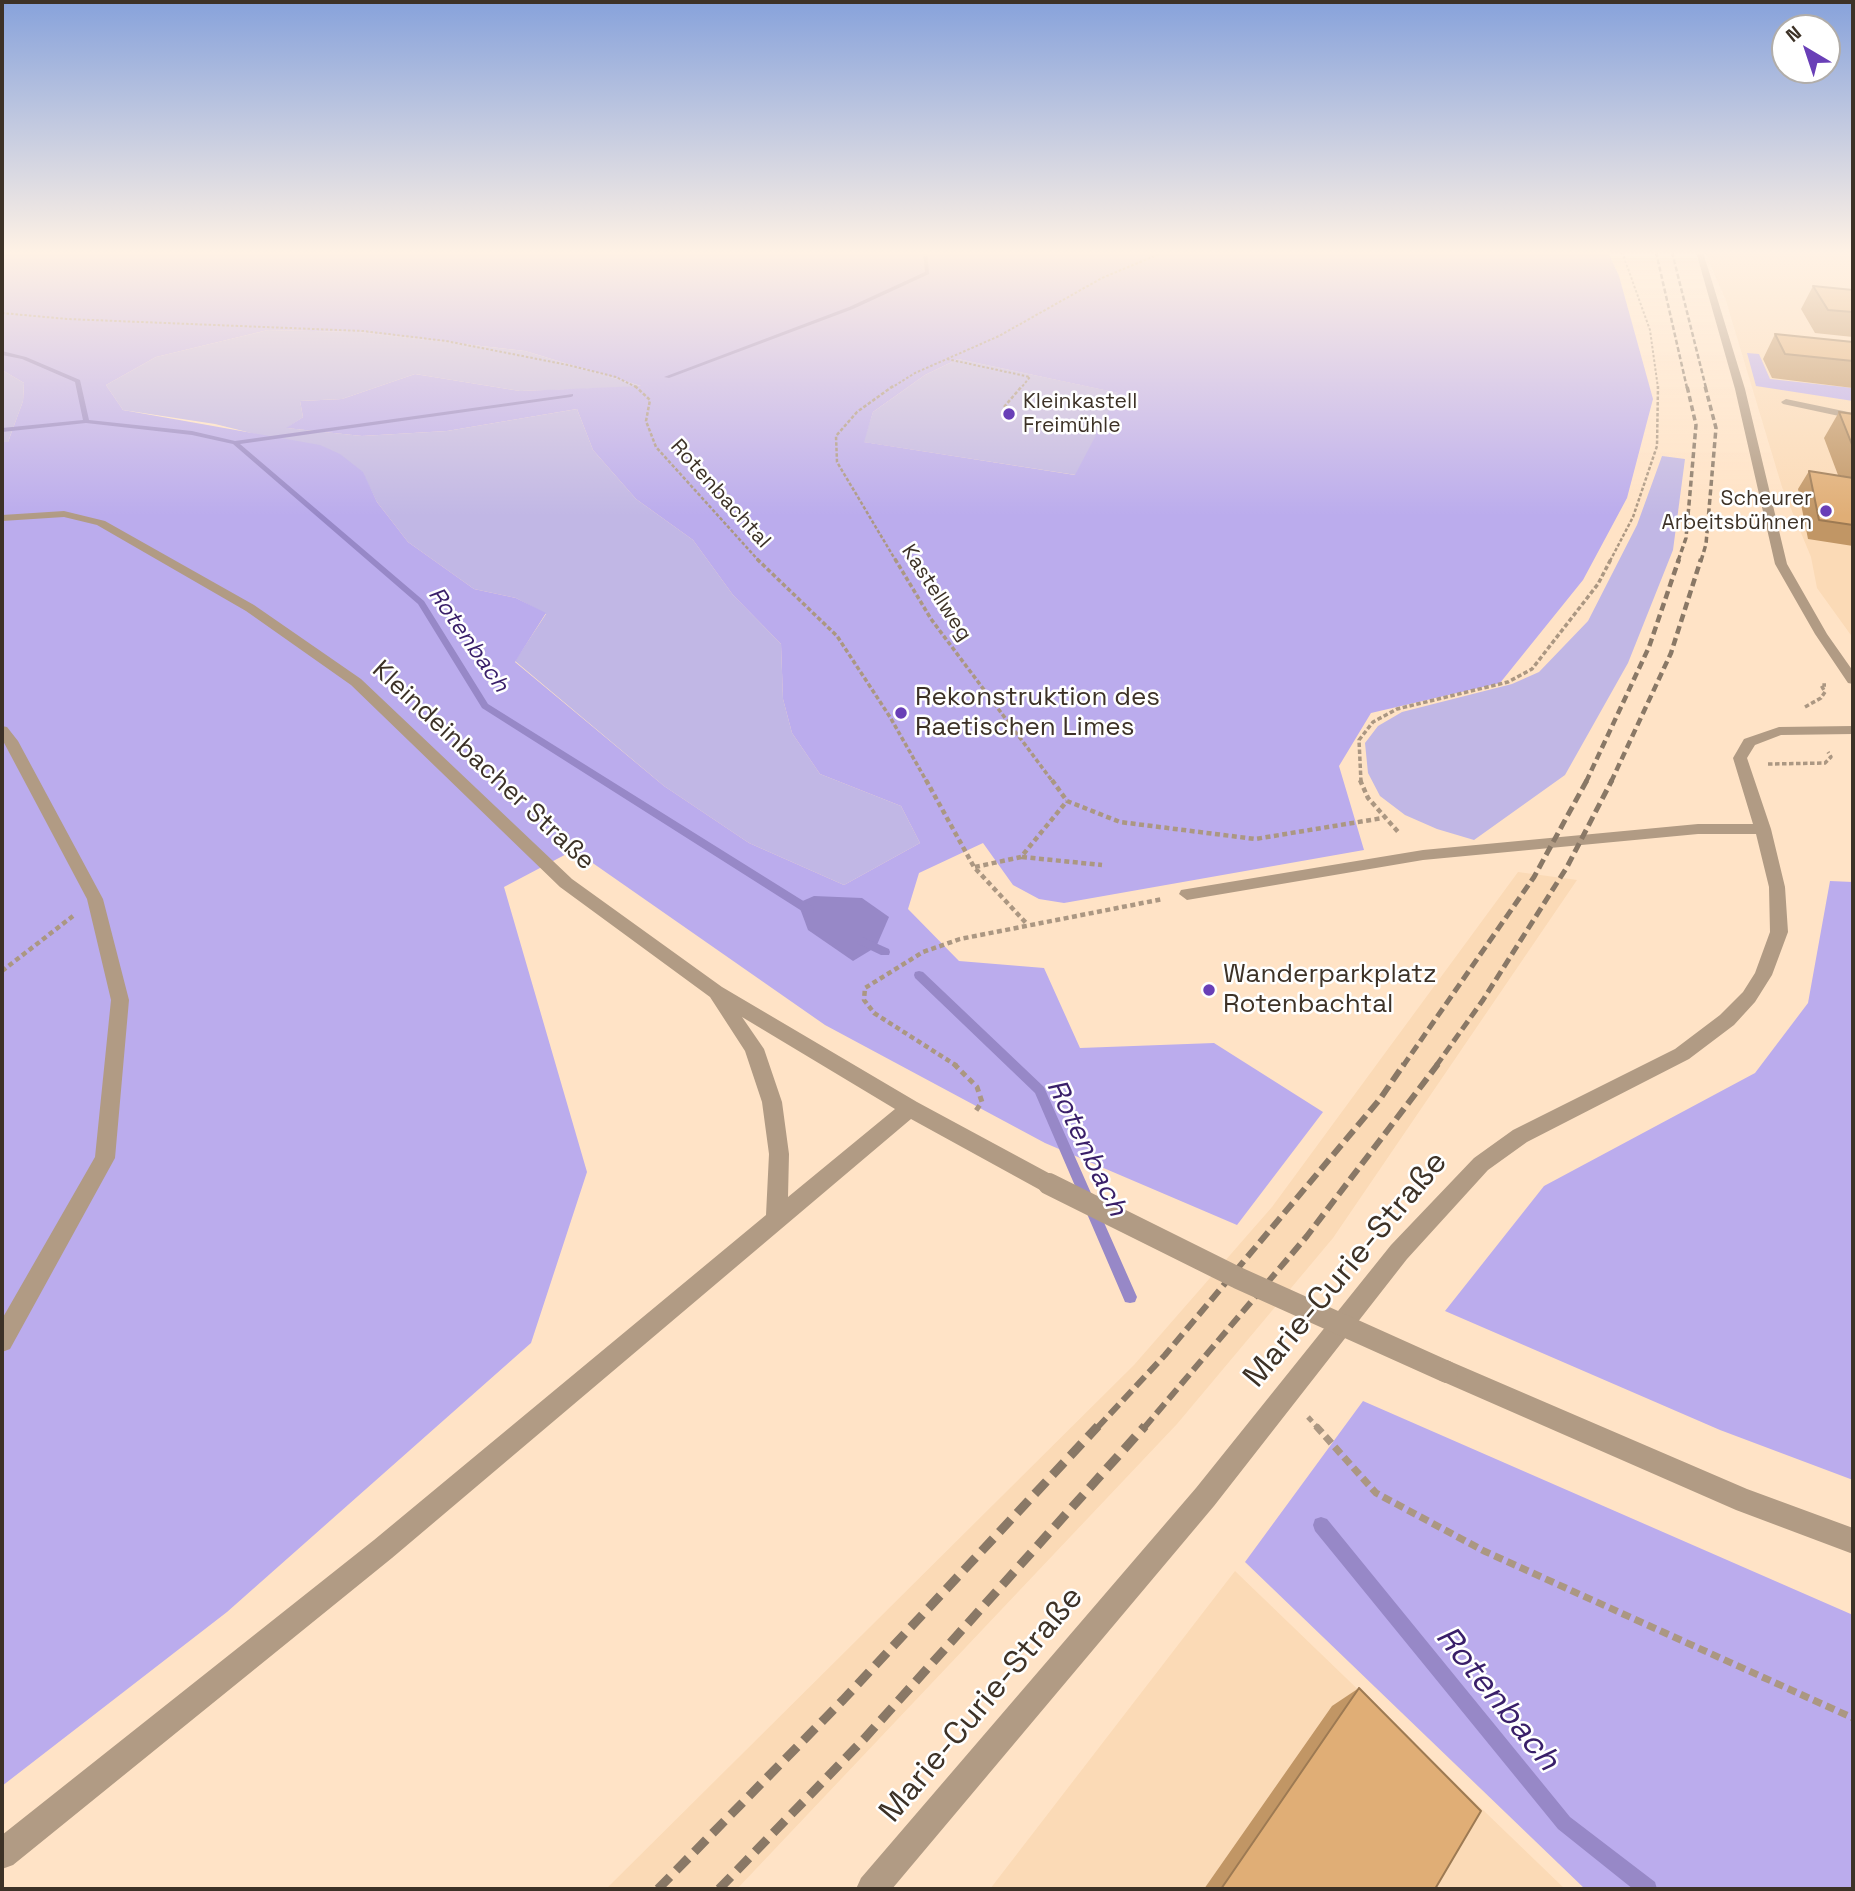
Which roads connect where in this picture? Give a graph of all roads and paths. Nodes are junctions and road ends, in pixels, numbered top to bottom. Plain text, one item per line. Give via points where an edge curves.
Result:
1 (440, 340) edge
2 (989, 340) edge
3 (1651, 340) edge
4 (1726, 340) edge
5 (946, 359) junction
6 (1786, 402) dead end
7 (1004, 407) dead end
8 (1853, 416) edge
9 (2, 518) edge
10 (1853, 680) edge
11 (1832, 685) dead end
12 (1818, 729) junction
13 (2, 730) edge
14 (1853, 730) edge
15 (1764, 765) dead end
16 (1067, 801) junction
17 (1383, 818) junction
18 (1763, 829) junction
19 (1423, 855) junction
20 (1021, 857) junction
21 (1102, 865) dead end
22 (974, 867) junction
23 (1187, 894) joint
24 (95, 900) junction
25 (1027, 923) junction
26 (2, 971) edge
27 (716, 992) junction
28 (910, 1108) junction
29 (957, 1134) junction
30 (777, 1221) junction
31 (2, 1341) edge
32 (1287, 1393) junction
33 (1853, 1541) edge
34 (1853, 1718) edge
35 (2, 1854) edge
36 (872, 1889) edge

1 - 22 path, Rotenbachtal via 568,365 616,377 641,389 650,400 646,421 656,447 748,550 837,636 890,717
2 - 5 path, Kastellweg
3 - 17 path via 1660,399 1657,446 1633,517 1598,584 1532,669 1508,682 1397,709 1373,722 1359,740 1359,779
4 - 10 street via 1781,564
5 - 7 path via 1030,377
5 - 16 path, Kastellweg via 856,412 836,436 837,462 931,619
6 - 8 street
9 - 27 street, Kleindeinbacher Straße via 64,514 101,523 250,608 315,651 356,682 566,883
11 - 12 path via 1821,685 1825,692 1821,698 1805,706
12 - 14 street, Marie-Curie-Straße
12 - 15 path via 1831,757 1825,763
12 - 18 street, Marie-Curie-Straße via 1763,735 1744,750 1740,758
13 - 24 street
16 - 17 path via 1120,821 1255,839
16 - 20 path
17 - 19 path
18 - 19 street via 1698,829
18 - 32 street, Marie-Curie-Straße via 1777,887 1779,932 1749,997 1682,1054 1520,1136 1481,1164 1399,1252
19 - 23 street
20 - 21 path
20 - 22 path
22 - 25 path
23 - 25 path
24 - 26 path
24 - 31 street via 120,1000 104,1158
25 - 29 path via 923,952 865,988 864,1000 874,1013 958,1066 977,1087 982,1102
27 - 28 street, Kleindeinbacher Straße
27 - 30 street via 754,1049 772,1102 779,1154
28 - 29 street, Kleindeinbacher Straße
28 - 30 street
29 - 33 street, Kleindeinbacher Straße, bridge via 1238,1278 1745,1501
30 - 35 street via 383,1549
32 - 34 path via 1376,1493 1484,1551
32 - 36 street, Marie-Curie-Straße via 1205,1497

